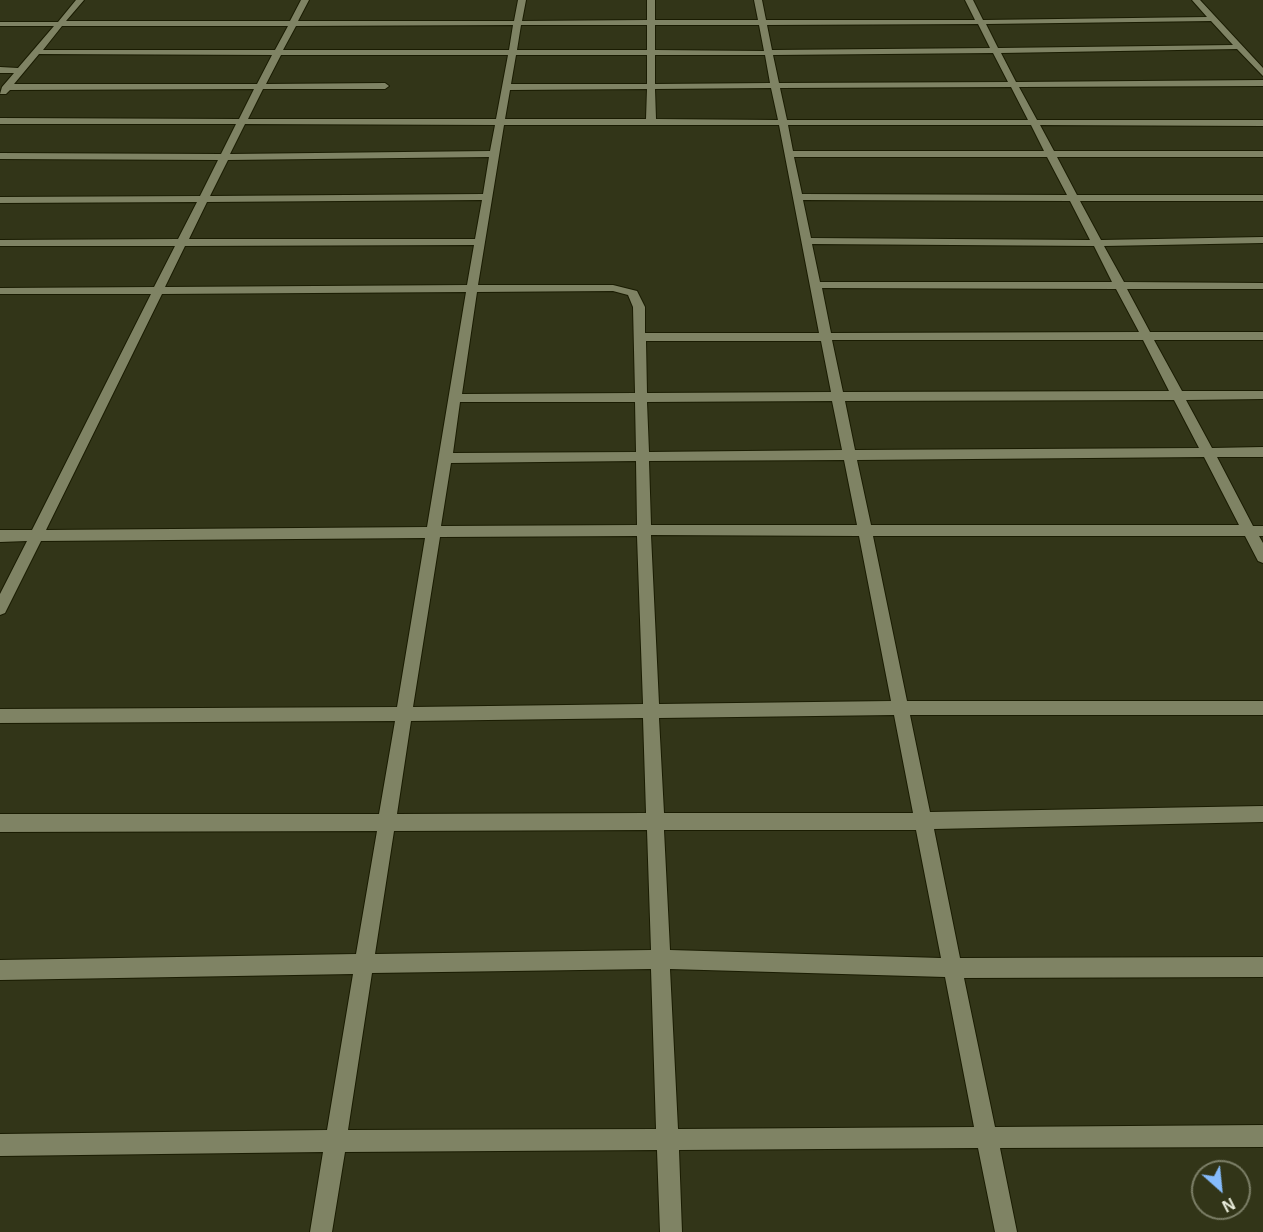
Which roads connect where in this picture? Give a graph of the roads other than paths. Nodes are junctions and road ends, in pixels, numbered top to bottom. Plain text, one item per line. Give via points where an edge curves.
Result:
1 (80, 0) edge
2 (305, 0) edge
3 (522, 0) edge
4 (651, 0) edge
5 (758, 0) edge
6 (969, 0) edge
7 (1196, 0) edge
8 (1214, 19) junction
9 (518, 21) junction
10 (651, 22) junction
11 (763, 22) junction
12 (980, 22) junction
13 (293, 23) junction
14 (0, 24) edge
15 (60, 24) junction
16 (1239, 47) junction
17 (995, 51) junction
18 (36, 52) junction
19 (651, 53) junction
20 (770, 53) junction
21 (277, 54) junction
22 (513, 54) junction
23 (0, 70) edge
24 (20, 71) junction
25 (1263, 73) edge
26 (1263, 83) edge
27 (1013, 84) junction
28 (260, 86) junction
29 (385, 86) dead end
30 (776, 86) junction
31 (6, 87) junction
32 (506, 87) junction
33 (651, 87) junction
34 (0, 95) edge
35 (0, 121) edge
36 (242, 121) junction
37 (500, 121) junction
38 (651, 121) junction
39 (783, 122) junction
40 (1035, 123) junction
41 (1263, 123) edge
42 (494, 154) junction
43 (790, 154) junction
44 (1263, 154) edge
45 (0, 156) edge
46 (1053, 156) junction
47 (224, 158) junction
48 (204, 197) junction
49 (488, 197) junction
50 (798, 197) junction
51 (1263, 198) edge
52 (1075, 199) junction
53 (0, 200) edge
54 (1263, 240) edge
55 (807, 241) junction
56 (182, 242) junction
57 (480, 242) junction
58 (0, 243) edge
59 (1098, 243) junction
60 (816, 285) junction
61 (1263, 286) edge
62 (1122, 287) junction
63 (473, 289) junction
64 (0, 291) edge
65 (158, 291) junction
66 (1148, 336) junction
67 (1263, 336) edge
68 (640, 337) junction
69 (827, 338) junction
70 (1263, 394) edge
71 (1179, 395) junction
72 (642, 397) junction
73 (838, 397) junction
74 (456, 398) junction
75 (1209, 452) junction
76 (1263, 452) edge
77 (850, 456) junction
78 (447, 458) junction
79 (644, 458) junction
80 (644, 530) junction
81 (864, 531) junction
82 (1256, 531) edge
83 (434, 533) junction
84 (0, 536) edge
85 (37, 536) junction
86 (1263, 557) edge
87 (0, 609) edge
88 (900, 708) junction
89 (1263, 708) edge
90 (651, 710) junction
91 (405, 714) junction
92 (0, 716) edge
93 (1263, 814) edge
94 (922, 821) junction
95 (387, 822) junction
96 (0, 823) edge
97 (656, 823) junction
98 (661, 959) junction
99 (364, 964) junction
100 (1263, 967) edge
101 (953, 968) junction
102 (0, 970) edge
103 (1263, 1136) edge
104 (668, 1138) junction
105 (987, 1139) junction
106 (336, 1141) junction
107 (0, 1145) edge
108 (321, 1232) edge
109 (671, 1232) edge
110 (1006, 1232) edge

1 - 15 street
2 - 13 street
3 - 9 street
4 - 10 street
5 - 11 street
6 - 12 street
7 - 8 street
8 - 12 street
8 - 16 street
9 - 10 street
9 - 13 street
9 - 22 street
10 - 11 street
10 - 19 street
11 - 12 street
11 - 20 street
12 - 17 street
13 - 15 street
13 - 21 street
14 - 15 street
15 - 18 street
16 - 17 street
16 - 25 street
17 - 20 street
17 - 27 street
18 - 21 street
18 - 24 street
19 - 20 street
19 - 22 street
19 - 33 street
20 - 30 street
21 - 22 street
21 - 28 street
22 - 32 street
23 - 24 street
24 - 31 street
26 - 27 street
27 - 30 street
27 - 40 street
28 - 29 street
28 - 31 street
28 - 36 street
30 - 33 street
30 - 39 street
31 - 34 street
32 - 33 street
32 - 37 street
33 - 38 street
35 - 36 street
36 - 37 street
36 - 47 street
37 - 38 street
37 - 42 street
38 - 39 street
39 - 40 street
39 - 43 street
40 - 41 street
40 - 46 street
42 - 47 street
42 - 49 street
43 - 46 street
43 - 50 street
44 - 46 street
45 - 47 street
46 - 52 street
47 - 48 street
48 - 49 street
48 - 53 street
48 - 56 street
49 - 57 street
50 - 52 street
50 - 55 street
51 - 52 street
52 - 59 street
54 - 59 street
55 - 59 street
55 - 60 street
56 - 57 street
56 - 58 street
56 - 65 street
57 - 63 street
59 - 62 street
60 - 62 street
60 - 69 street
61 - 62 street
62 - 66 street
63 - 65 street
63 - 68 street via 613,288 633,293 639,307
63 - 74 street
64 - 65 street
65 - 85 street
66 - 67 street
66 - 69 street
66 - 71 street
68 - 69 street
68 - 72 street
69 - 73 street
70 - 71 street
71 - 73 street
71 - 75 street
72 - 73 street
72 - 74 street
72 - 79 street
73 - 77 street
74 - 78 street
75 - 76 street
75 - 77 street
75 - 82 street
77 - 79 street
77 - 81 street
78 - 79 street
78 - 83 street
79 - 80 street
80 - 81 street
80 - 83 street
80 - 90 street
81 - 82 street
81 - 88 street
82 - 86 street
83 - 85 street
83 - 91 street
84 - 85 street
85 - 87 street
88 - 89 street
88 - 90 street
88 - 94 street
90 - 91 street
90 - 97 street
91 - 92 street
91 - 95 street
93 - 94 street
94 - 97 street
94 - 101 street
95 - 96 street
95 - 97 street
95 - 99 street
97 - 98 street
98 - 99 street
98 - 101 street
98 - 104 street
99 - 102 street
99 - 106 street
100 - 101 street
101 - 105 street
103 - 105 street
104 - 105 street
104 - 106 street
104 - 109 street
105 - 110 street
106 - 107 street
106 - 108 street

